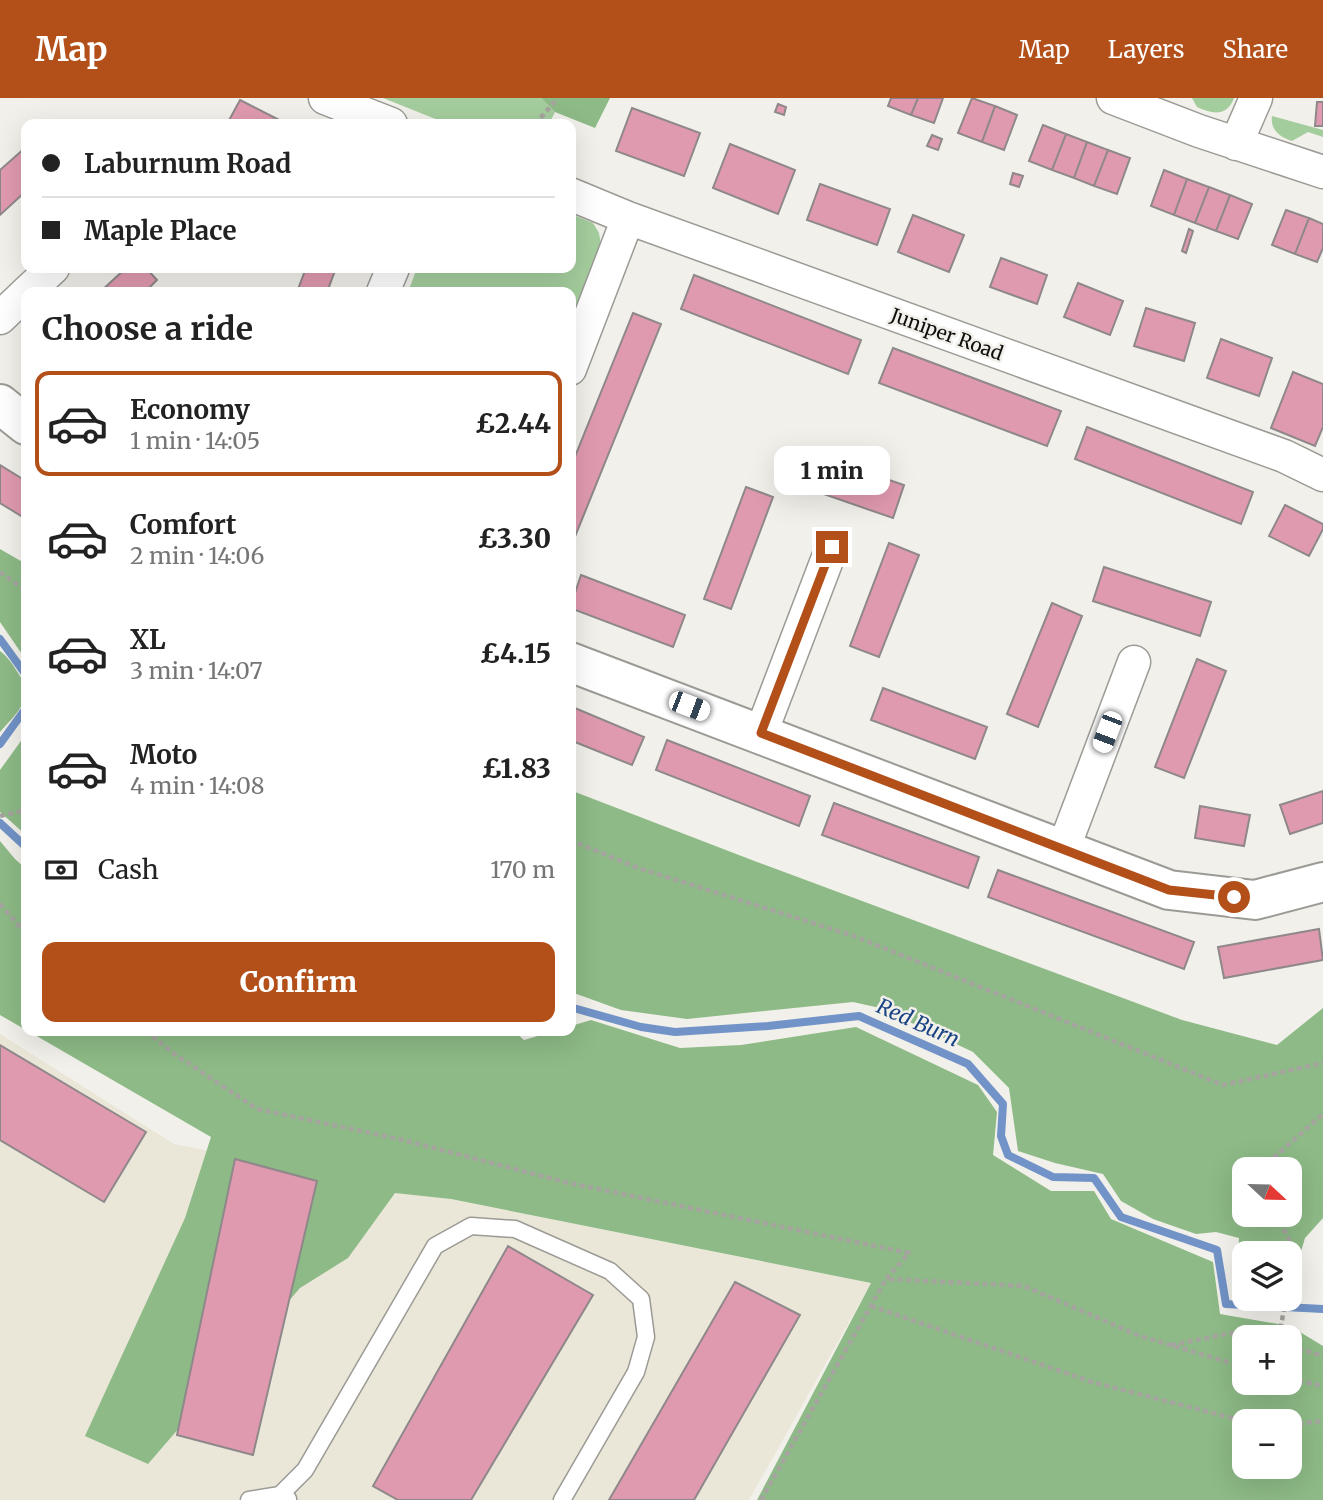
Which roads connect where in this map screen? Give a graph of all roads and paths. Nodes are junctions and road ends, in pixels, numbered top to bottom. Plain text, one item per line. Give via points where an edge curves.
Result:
1 (325, 98) edge
2 (558, 98) edge
3 (1113, 98) edge
4 (1256, 98) edge
5 (378, 119) edge
6 (539, 119) edge
7 (1236, 144) junction
8 (1323, 172) edge
9 (576, 196) edge
10 (628, 218) junction
11 (48, 273) edge
12 (33, 287) edge
13 (21, 299) edge
14 (0, 318) edge
15 (576, 353) edge
16 (0, 404) edge
17 (21, 421) edge
18 (1323, 475) edge
19 (832, 547) dead end
20 (0, 572) edge
21 (21, 588) edge
22 (1134, 662) dead end
23 (576, 664) edge
24 (761, 733) junction
25 (21, 811) edge
26 (0, 816) edge
27 (576, 842) edge
28 (1063, 850) junction
29 (1323, 882) edge
30 (0, 904) edge
31 (21, 928) edge
32 (152, 1036) edge
33 (1323, 1063) edge
34 (1323, 1114) edge
35 (1275, 1157) edge
36 (886, 1279) junction
37 (871, 1306) junction
38 (1232, 1333) edge
39 (1171, 1345) junction
40 (1302, 1350) edge
41 (1323, 1356) edge
42 (1232, 1363) edge
43 (1302, 1382) edge
44 (1323, 1387) edge
45 (1232, 1418) edge
46 (1323, 1421) edge
47 (1302, 1423) edge
48 (285, 1497) edge
49 (249, 1500) edge
50 (562, 1500) edge
51 (761, 1500) edge

1 - 5 street
2 - 6 path
3 - 7 street
4 - 7 street
7 - 8 street
9 - 10 street, Juniper Road
10 - 15 street
10 - 18 street, Juniper Road via 1284,456
11 - 12 street
13 - 14 street
16 - 17 street
19 - 24 street
20 - 21 path
22 - 28 street
23 - 24 street
24 - 28 street
25 - 26 path
27 - 33 path via 638,868 854,936 1223,1085
28 - 29 street via 1169,890 1255,900
30 - 31 path
32 - 36 path via 257,1109 399,1139 569,1183 909,1253
34 - 35 path
36 - 37 path
36 - 39 path via 1024,1286
37 - 45 path via 1092,1382
37 - 51 path
38 - 39 path
39 - 42 path
40 - 41 path
43 - 44 path
46 - 47 path
48 - 49 lane
48 - 50 lane via 435,1246 471,1226 515,1229 610,1272 641,1298 646,1337 636,1372

